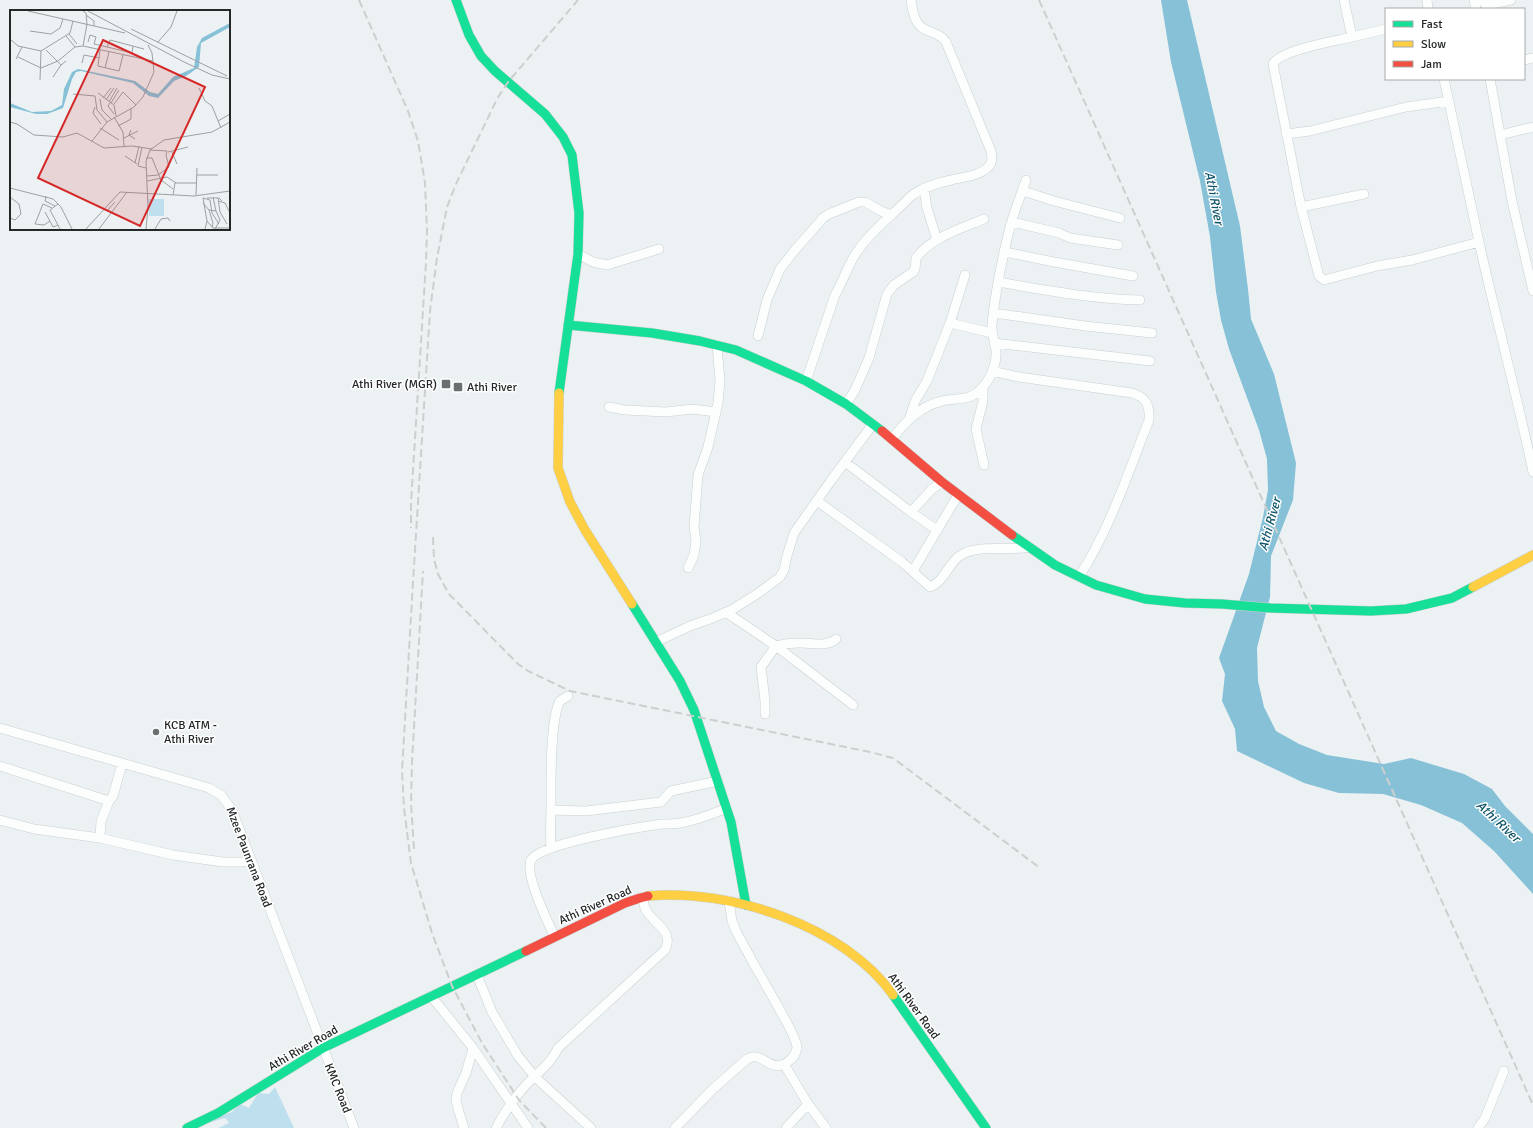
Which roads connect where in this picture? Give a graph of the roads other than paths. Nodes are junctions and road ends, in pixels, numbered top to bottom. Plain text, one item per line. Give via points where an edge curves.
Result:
1 (456, 0) edge
2 (911, 0) edge
3 (1344, 0) edge
4 (1511, 0) edge
5 (1486, 4) edge
6 (1385, 29) edge
7 (1352, 37) junction
8 (1444, 80) edge
9 (1490, 80) edge
10 (1449, 101) junction
11 (1533, 127) edge
12 (1286, 134) junction
13 (1500, 135) junction
14 (1026, 180) dead end
15 (924, 188) junction
16 (1022, 191) junction
17 (1364, 194) dead end
18 (1301, 207) junction
19 (891, 215) junction
20 (1120, 218) dead end
21 (984, 219) dead end
22 (1012, 222) junction
23 (937, 240) junction
24 (1479, 242) junction
25 (1118, 245) dead end
26 (659, 249) dead end
27 (1005, 252) junction
28 (578, 254) junction
29 (1529, 259) edge
30 (965, 275) dead end
31 (1133, 276) dead end
32 (998, 282) junction
33 (1533, 291) edge
34 (1140, 300) dead end
35 (994, 312) junction
36 (950, 323) junction
37 (568, 325) junction
38 (992, 333) junction
39 (1152, 333) dead end
40 (758, 336) dead end
41 (994, 343) junction
42 (718, 346) junction
43 (1150, 361) dead end
44 (992, 371) junction
45 (806, 381) junction
46 (983, 387) junction
47 (846, 404) junction
48 (608, 407) dead end
49 (716, 412) junction
50 (908, 420) junction
51 (873, 424) junction
52 (892, 439) junction
53 (845, 462) junction
54 (984, 465) dead end
55 (1533, 472) edge
56 (942, 482) junction
57 (958, 495) junction
58 (817, 501) junction
59 (911, 512) junction
60 (937, 530) junction
61 (1029, 548) junction
62 (1533, 555) edge
63 (688, 568) dead end
64 (913, 571) junction
65 (1079, 577) junction
66 (727, 613) junction
67 (836, 639) dead end
68 (656, 642) junction
69 (776, 646) junction
70 (568, 696) dead end
71 (853, 705) dead end
72 (765, 714) dead end
73 (0, 728) edge
74 (122, 764) junction
75 (0, 766) edge
76 (718, 781) junction
77 (109, 801) junction
78 (727, 808) junction
79 (551, 810) junction
80 (0, 820) edge
81 (100, 838) junction
82 (551, 848) junction
83 (251, 862) junction
84 (642, 897) junction
85 (729, 901) junction
86 (746, 905) junction
87 (555, 937) junction
88 (477, 975) junction
89 (431, 996) junction
90 (323, 1048) junction
91 (473, 1048) junction
92 (784, 1064) junction
93 (1504, 1071) dead end
94 (534, 1076) junction
95 (511, 1104) junction
96 (808, 1104) junction
97 (187, 1128) edge
98 (354, 1128) edge
99 (464, 1128) edge
100 (496, 1128) edge
101 (528, 1128) edge
102 (591, 1128) edge
103 (675, 1128) edge
104 (786, 1128) edge
105 (826, 1128) edge
106 (986, 1128) edge
107 (1478, 1128) edge

1 - 28 street via 469,35 481,56 545,114 568,145 577,191
2 - 15 street via 915,19 920,27 940,35 946,42 992,156 990,165 979,173
3 - 7 street
4 - 5 street
6 - 7 street
7 - 12 street via 1294,51 1275,60 1273,68
8 - 10 street
9 - 13 street
10 - 12 street via 1406,107 1310,131
10 - 24 street
11 - 13 street
12 - 18 street
13 - 29 street via 1512,201
14 - 16 street
15 - 19 street via 911,196
15 - 23 street
16 - 20 street
16 - 22 street
17 - 18 street
18 - 24 street via 1317,271 1324,280
19 - 40 street via 865,202 859,202 823,218 780,269 767,300
19 - 45 street via 865,240 850,262 835,295
21 - 23 street
22 - 25 street via 1070,238
22 - 27 street
23 - 47 street via 916,258 915,269 894,285 887,294 869,358
24 - 55 street
26 - 28 street via 607,265 593,262
27 - 31 street
27 - 32 street
28 - 37 street
29 - 33 street
30 - 36 street
32 - 34 street via 1117,300
32 - 35 street
35 - 38 street
35 - 39 street
36 - 38 street
36 - 50 street
37 - 42 street via 652,333
37 - 68 street via 559,396 558,468 570,502 585,530
38 - 41 street
41 - 43 street
41 - 44 street via 996,356
42 - 45 street via 736,350
42 - 49 street via 720,381
44 - 46 street
44 - 65 street via 1132,393 1141,396 1148,404 1149,420 1105,529
45 - 47 street
46 - 50 street via 968,398 940,401 928,406
46 - 54 street via 983,401 976,429
47 - 51 street
48 - 49 street via 666,412 692,409
49 - 63 street via 698,474 694,527 696,541 694,555
50 - 52 street
51 - 52 street
51 - 53 street
52 - 56 street
53 - 58 street
53 - 59 street
56 - 57 street
56 - 59 street
57 - 60 street
57 - 61 street
58 - 64 street
58 - 66 street via 794,533 783,573
59 - 60 street
60 - 64 street
61 - 64 street via 983,549 964,553 930,587
61 - 65 street
62 - 65 street via 1452,598 1406,609 1371,612 1145,599 1096,585
66 - 68 street
66 - 69 street
67 - 69 street via 832,643 824,644 800,642
68 - 76 street via 694,710
69 - 71 street
69 - 72 street via 761,667
70 - 79 street via 560,701 556,714
73 - 74 street, Mzee Paunrana Road
74 - 77 street via 113,796
74 - 83 street, Mzee Paunrana Road via 209,788 222,795 232,810
75 - 77 street
76 - 78 street
76 - 79 street via 671,791 661,802 586,811
77 - 81 street via 101,821
78 - 82 street via 680,823 575,840
78 - 86 street
79 - 82 street
80 - 81 street via 34,829
81 - 83 street via 173,856 223,862
82 - 87 street via 534,856 529,866 545,919
83 - 90 street, Mzee Paunrana Road
84 - 85 street, Athi River Road via 665,894
84 - 87 street, Athi River Road
84 - 94 street via 648,914 666,934 668,944 665,950 558,1048 551,1061
85 - 86 street, Athi River Road
85 - 92 street via 736,931 796,1043 797,1048 793,1057
86 - 106 street, Athi River Road via 806,927 845,949 872,971 900,1003
87 - 88 street, Athi River Road
88 - 89 street, Athi River Road
88 - 94 street via 492,1012 518,1056
89 - 90 street, Athi River Road
89 - 91 street
90 - 97 street, Athi River Road via 218,1113
90 - 98 street, KMC Road
91 - 95 street
91 - 99 street via 456,1101
92 - 96 street
92 - 103 street via 771,1065 760,1057 751,1057 714,1088
93 - 107 street via 1485,1118
94 - 95 street
94 - 102 street
95 - 100 street
95 - 101 street
96 - 104 street
96 - 105 street

